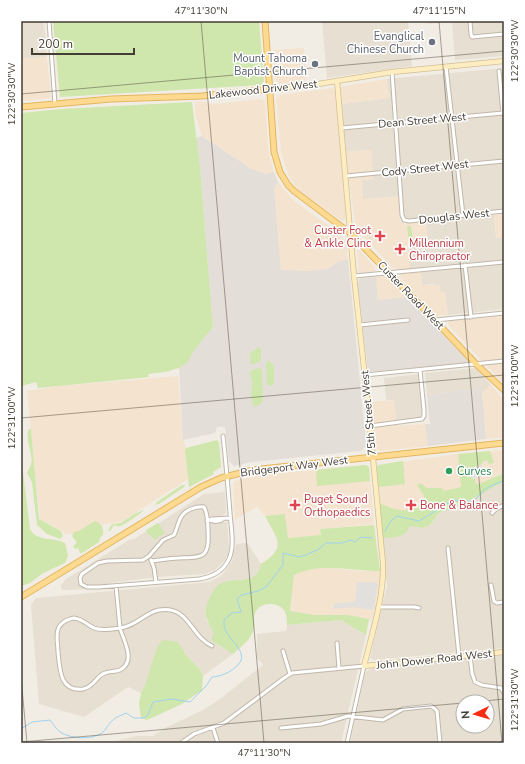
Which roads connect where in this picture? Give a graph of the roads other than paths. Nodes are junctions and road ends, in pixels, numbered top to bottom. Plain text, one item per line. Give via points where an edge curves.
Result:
1 (49, 21) edge
2 (265, 21) edge
3 (470, 21) edge
4 (504, 34) edge
5 (504, 61) edge
6 (446, 67) junction
7 (499, 71) dead end
8 (392, 72) junction
9 (337, 81) junction
10 (270, 89) junction
11 (55, 104) junction
12 (21, 107) edge
13 (503, 113) edge
14 (451, 118) junction
15 (396, 123) junction
16 (342, 128) junction
17 (504, 161) edge
18 (458, 165) junction
19 (399, 171) junction
20 (346, 176) junction
21 (504, 211) edge
22 (463, 215) junction
23 (350, 233) junction
24 (504, 262) edge
25 (465, 266) junction
26 (390, 273) junction
27 (354, 276) junction
28 (504, 313) edge
29 (471, 317) junction
30 (408, 320) dead end
31 (436, 320) junction
32 (360, 325) junction
33 (504, 362) edge
34 (477, 364) junction
35 (420, 370) junction
36 (365, 376) junction
37 (504, 390) edge
38 (370, 426) junction
39 (223, 436) dead end
40 (504, 443) edge
41 (372, 457) junction
42 (227, 476) junction
43 (504, 505) edge
44 (492, 513) dead end
45 (230, 518) junction
46 (209, 521) junction
47 (448, 548) dead end
48 (148, 557) junction
49 (151, 561) junction
50 (156, 582) junction
51 (491, 585) dead end
52 (116, 586) junction
53 (21, 597) edge
54 (504, 602) edge
55 (378, 607) junction
56 (419, 608) dead end
57 (120, 628) junction
58 (337, 643) dead end
59 (212, 646) dead end
60 (283, 651) dead end
61 (504, 652) edge
62 (470, 655) junction
63 (460, 656) junction
64 (364, 666) junction
65 (339, 668) junction
66 (290, 674) junction
67 (504, 693) edge
68 (353, 716) junction
69 (213, 728) junction
70 (281, 728) dead end
71 (181, 743) edge
72 (218, 743) edge
73 (347, 743) edge
74 (440, 743) edge

1 - 11 street
2 - 10 main road, Custer Road West
3 - 4 street via 472,37
5 - 6 street, Lakewood Drive West
6 - 8 street, Lakewood Drive West
6 - 14 street
7 - 13 street
8 - 9 street, Lakewood Drive West
8 - 15 street
9 - 10 street, Lakewood Drive West
9 - 16 street, 75th Street West
10 - 11 main road, Lakewood Drive West via 185,97
10 - 23 main road, Custer Road West via 274,152 280,172 294,191
11 - 12 main road, Lakewood Drive West
13 - 14 street, Dean Street West
14 - 15 street, Dean Street West
14 - 18 street
15 - 16 street, Dean Street West
15 - 19 street
16 - 20 street, 75th Street West
17 - 18 street, Cody Street West
18 - 19 street, Cody Street West
18 - 22 street
19 - 20 street, Cody Street West
19 - 22 street, Douglas West via 404,220
20 - 23 street, 75th Street West
21 - 22 street, Douglas West
23 - 26 main road, Custer Road West
23 - 27 street, 75th Street West
24 - 25 street
25 - 26 street
25 - 29 street
26 - 27 street
26 - 31 main road, Custer Road West
27 - 32 street, 75th Street West
28 - 29 street
29 - 31 street
30 - 32 street
31 - 34 main road, Custer Road West
32 - 36 street, 75th Street West
33 - 34 street
34 - 35 street
34 - 37 main road, Custer Road West
35 - 36 street
35 - 38 street via 424,417 420,420
36 - 38 street, 75th Street West
38 - 41 street, 75th Street West
39 - 42 street
40 - 41 main road, Bridgeport Way West
41 - 42 main road, Bridgeport Way West via 252,470
41 - 55 street, 75th Street West via 383,569
42 - 45 street
42 - 53 main road, Bridgeport Way West via 201,488
43 - 44 street
45 - 46 street
45 - 50 street via 231,554 225,566 216,574 199,579
46 - 48 street via 204,507 186,512 181,516 174,536 161,541
46 - 49 street via 209,544 201,556
47 - 63 street
48 - 49 street
48 - 52 street via 139,561 101,561 83,572 80,579 81,584 86,587
49 - 50 street
50 - 52 street
51 - 54 street via 495,602
52 - 57 street
55 - 56 street
55 - 64 street, 75th Street West
57 - 57 street via 128,654 123,668 102,674 85,689 73,688 66,683 60,671 57,640 58,629 62,624 76,618 96,629
57 - 59 street via 134,624 154,612 170,610 182,615 200,638
58 - 65 street
60 - 66 street
61 - 62 street, John Dower Road West
62 - 63 street, John Dower Road West
62 - 67 street via 475,682 501,688
63 - 64 street, John Dower Road West
64 - 65 street
64 - 68 street, 75th Street West
65 - 66 street
66 - 69 street via 234,717
68 - 70 street via 317,725
68 - 73 street, 75th Street West
68 - 74 street via 382,720 403,709 429,706 435,708 437,713
69 - 71 street via 194,734
69 - 72 street

